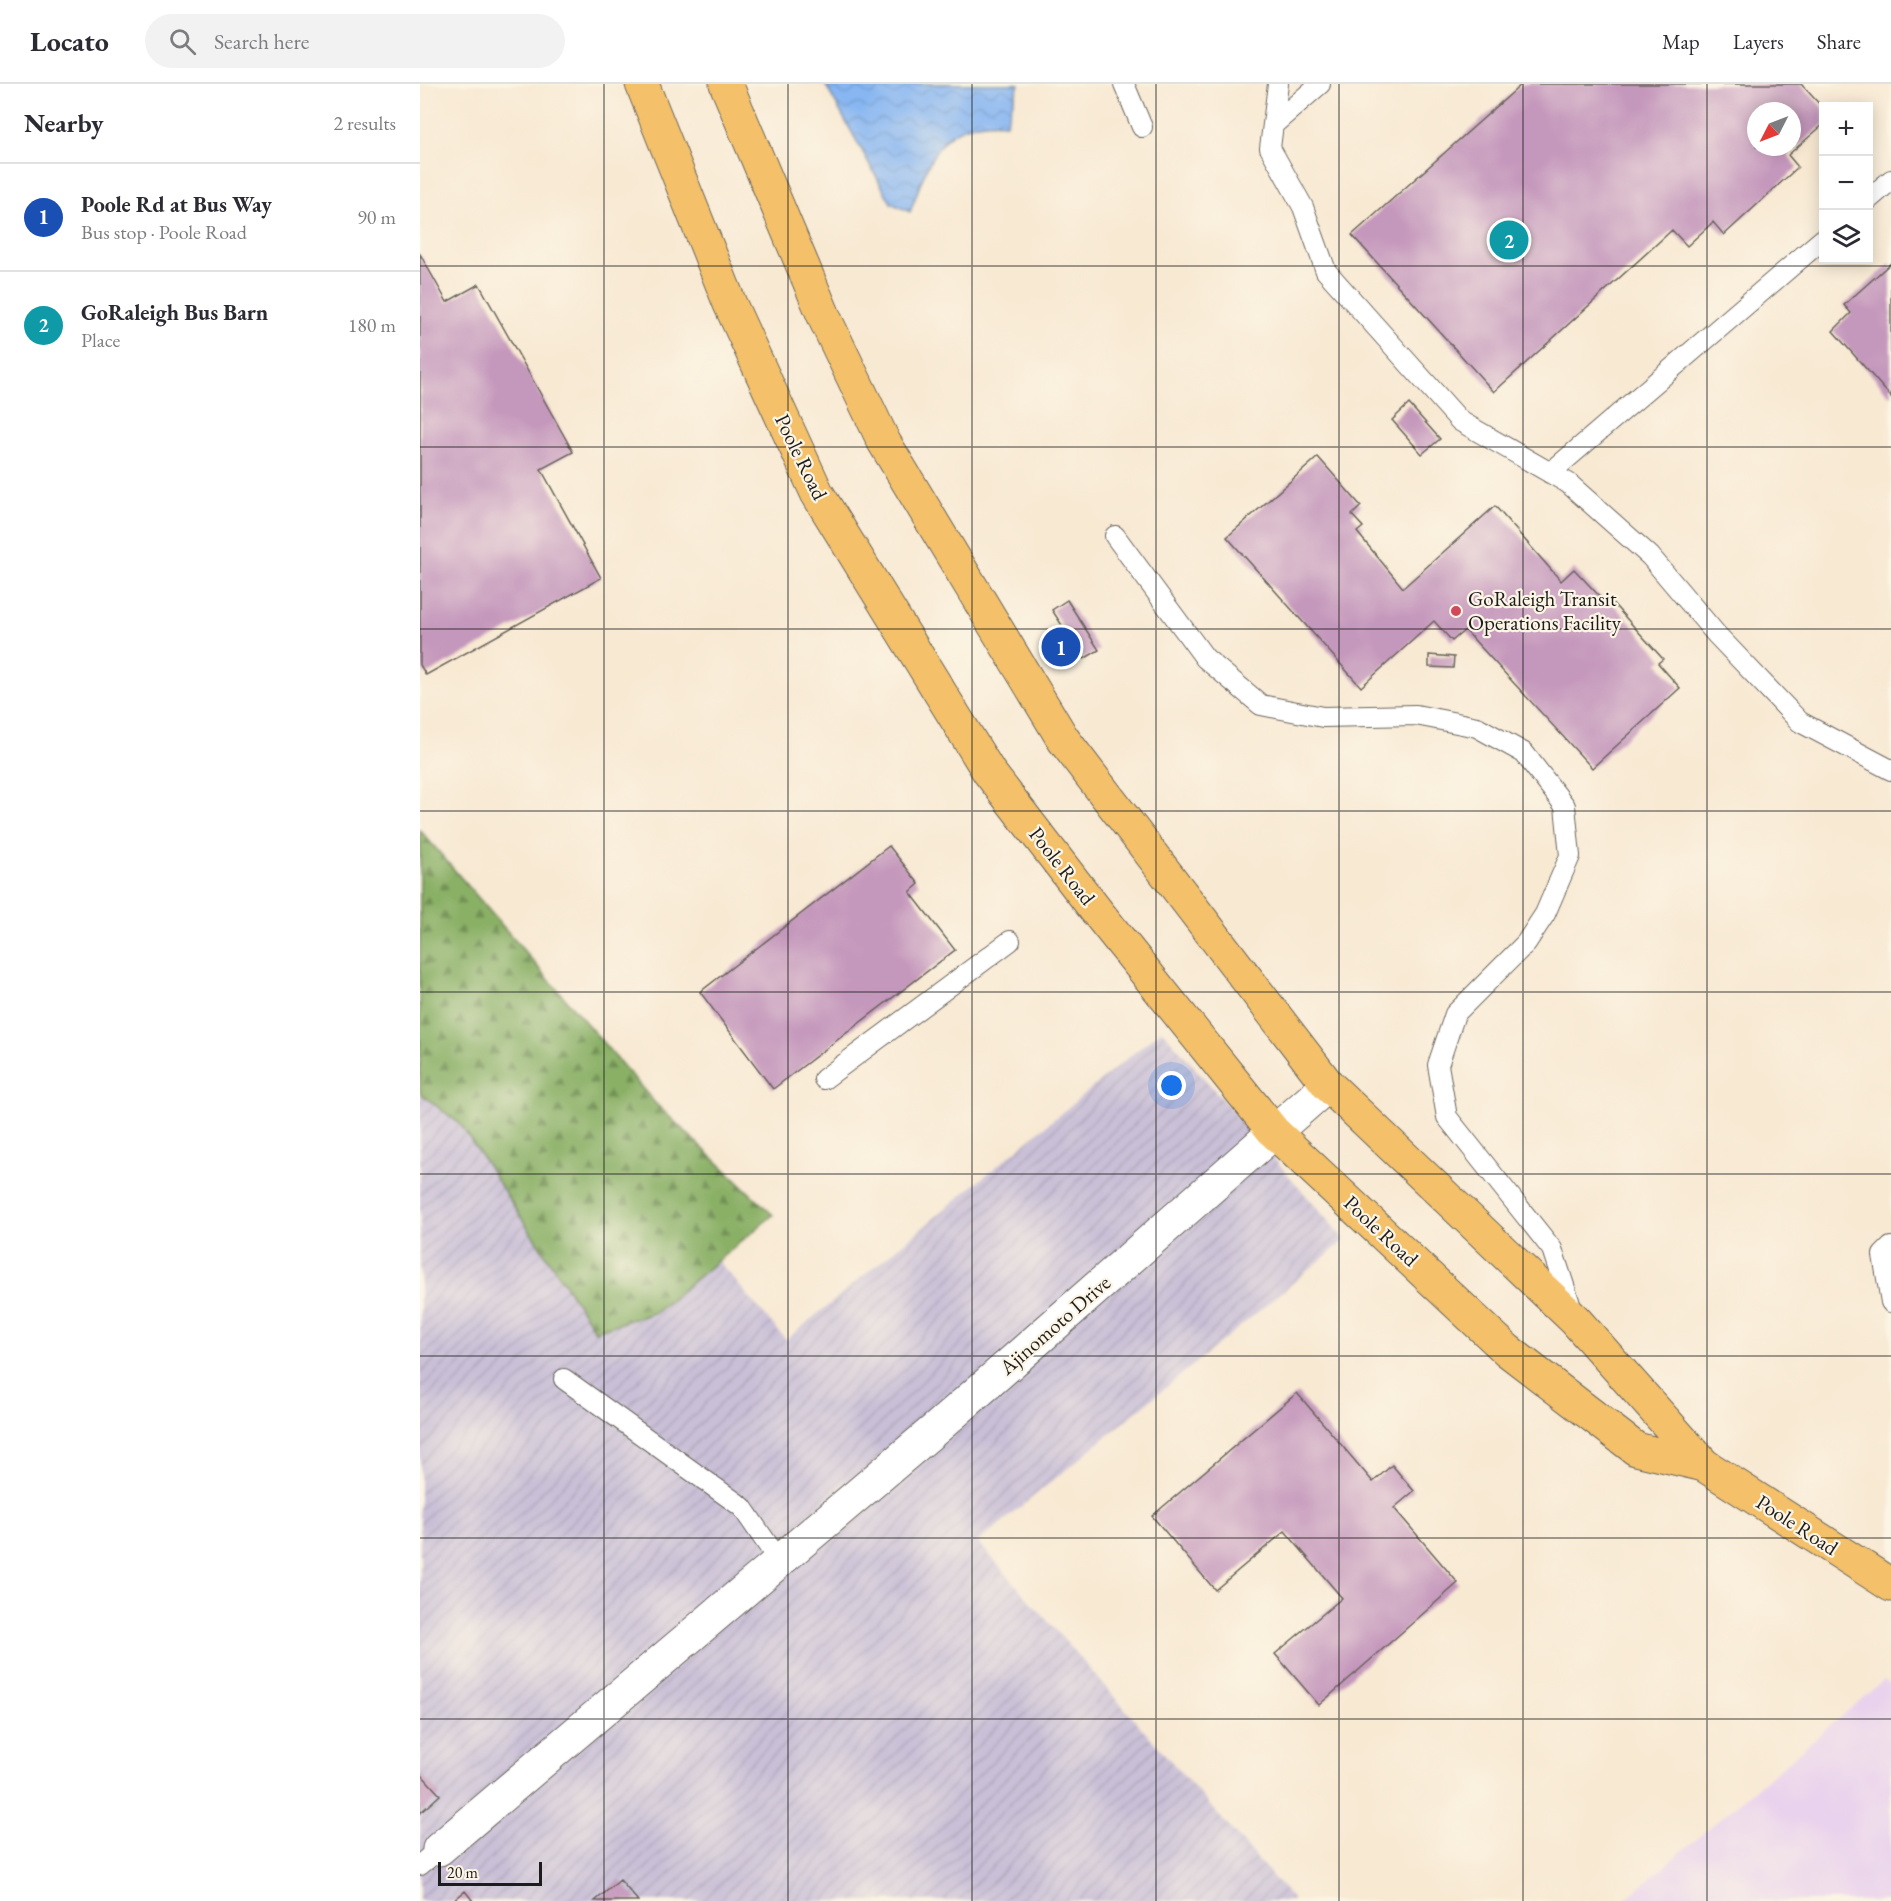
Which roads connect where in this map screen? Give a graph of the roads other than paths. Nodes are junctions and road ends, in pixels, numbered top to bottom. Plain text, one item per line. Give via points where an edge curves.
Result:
1 (642, 84) edge
2 (726, 84) edge
3 (1124, 84) edge
4 (1278, 84) edge
5 (1320, 84) edge
6 (1273, 125) junction
7 (1142, 126) dead end
8 (1891, 180) edge
9 (1873, 196) edge
10 (1819, 242) edge
11 (1550, 473) junction
12 (1115, 536) dead end
13 (1891, 771) edge
14 (1010, 941) dead end
15 (824, 1079) dead end
16 (1328, 1085) junction
17 (1274, 1132) junction
18 (1891, 1247) edge
19 (1891, 1302) edge
20 (1575, 1320) junction
21 (564, 1379) dead end
22 (1704, 1465) junction
23 (779, 1561) junction
24 (1891, 1586) edge
25 (430, 1857) edge

1 - 17 main road, Poole Road via 730,304 817,493 989,772 1143,972
2 - 16 main road, Poole Road via 826,321 884,442 1063,739
3 - 7 lane
4 - 6 lane
5 - 6 lane
6 - 11 lane via 1270,148 1303,207 1326,271 1460,421
8 - 9 lane
10 - 11 lane
11 - 13 lane via 1568,483 1650,556 1716,634 1800,722
12 - 20 lane via 1205,658 1261,705 1323,717 1416,715 1478,727 1524,753 1565,806 1570,856 1545,914 1526,943 1455,1014 1437,1065 1447,1117 1552,1249
14 - 15 lane
16 - 17 street, Ajinomoto Drive
16 - 20 main road, Poole Road
17 - 22 main road, Poole Road via 1516,1357 1636,1449
17 - 23 street, Ajinomoto Drive
18 - 19 lane via 1883,1255
20 - 22 main road, Poole Road
21 - 23 lane via 742,1507
22 - 24 main road, Poole Road
23 - 25 street, Ajinomoto Drive

